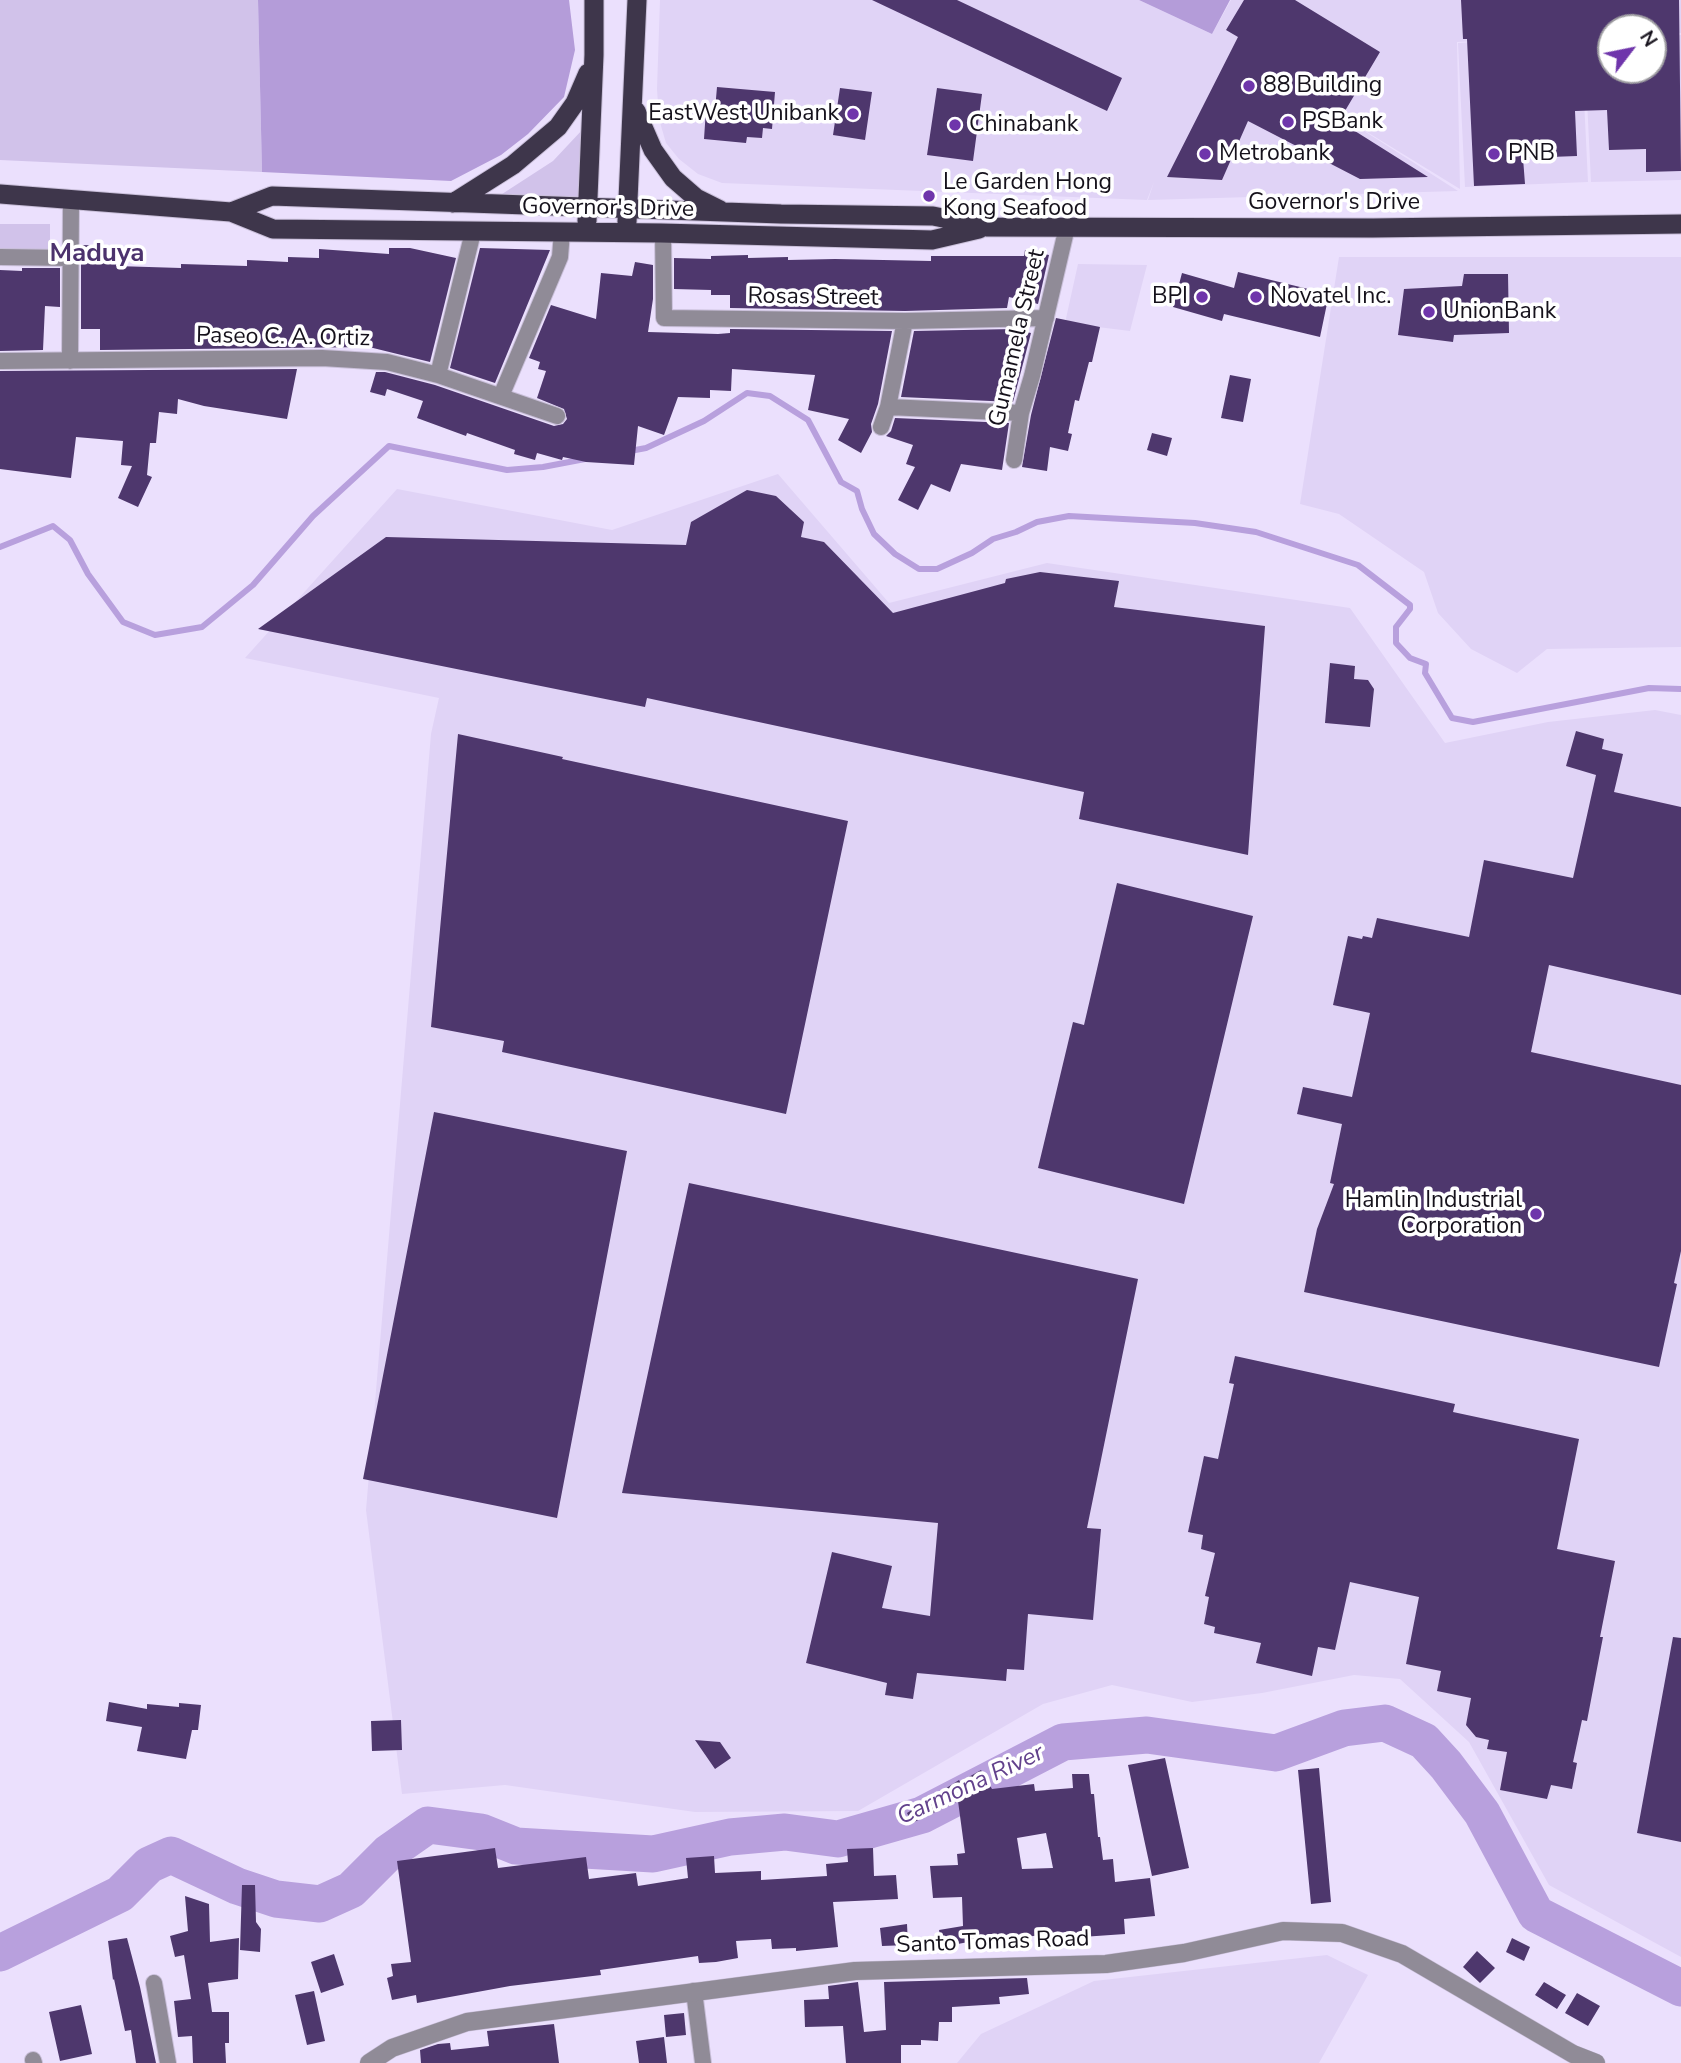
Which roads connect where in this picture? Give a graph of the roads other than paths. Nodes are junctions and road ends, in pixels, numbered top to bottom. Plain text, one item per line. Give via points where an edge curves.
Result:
1 (594, 0) edge
2 (637, 0) edge
3 (594, 55) junction
4 (633, 103) junction
5 (0, 194) edge
6 (71, 200) junction
7 (453, 203) junction
8 (587, 208) junction
9 (628, 209) junction
10 (231, 212) junction
11 (725, 212) junction
12 (1681, 224) edge
13 (987, 227) junction
14 (1068, 227) junction
15 (473, 232) junction
16 (562, 232) junction
17 (586, 233) junction
18 (626, 233) junction
19 (663, 233) junction
20 (0, 257) edge
21 (71, 258) junction
22 (1046, 318) junction
23 (905, 321) junction
24 (70, 360) junction
25 (0, 361) edge
26 (438, 375) junction
27 (501, 396) junction
28 (888, 407) junction
29 (1021, 413) junction
30 (557, 416) dead end
31 (881, 427) dead end
32 (1014, 460) dead end
33 (154, 1983) dead end
34 (694, 1991) junction
35 (168, 2063) edge
36 (369, 2063) edge
37 (703, 2063) edge
38 (1596, 2063) edge

1 - 3 highway
2 - 4 highway
3 - 7 highway via 582,90 558,127 513,165
3 - 8 highway
4 - 9 highway
4 - 11 highway via 653,150 673,178 696,198
5 - 6 highway, Governor's Drive
6 - 10 highway, Governor's Drive
6 - 21 street
7 - 8 highway, Governor's Drive
7 - 10 highway, Governor's Drive via 272,196
8 - 9 highway, Governor's Drive
8 - 17 highway
9 - 11 highway, Governor's Drive
9 - 18 highway
10 - 15 highway, Governor's Drive via 273,229
11 - 13 highway, Governor's Drive via 933,216
12 - 14 highway, Governor's Drive
13 - 14 highway, Governor's Drive
13 - 19 highway, Governor's Drive via 932,240
14 - 22 street, Gumamela Street
15 - 16 highway, Governor's Drive
15 - 26 street
16 - 17 highway, Governor's Drive
16 - 27 street via 560,257
17 - 18 highway, Governor's Drive
18 - 19 highway, Governor's Drive
19 - 23 street, Rosas Street via 664,318
20 - 21 street
21 - 24 street
22 - 23 street, Rosas Street
22 - 29 street, Gumamela Street
23 - 28 street
24 - 25 street, Paseo C. A. Ortiz
24 - 26 street, Paseo C. A. Ortiz via 322,358 387,362
26 - 27 street, Paseo C. A. Ortiz
27 - 30 street, Paseo C. A. Ortiz
28 - 29 street
28 - 31 street
29 - 32 street, Gumamela Street
33 - 35 street
34 - 36 street, Santo Tomas Road via 467,2022 391,2048
34 - 37 street
34 - 38 street, Santo Tomas Road via 855,1971 1106,1964 1283,1931 1342,1933 1402,1954

